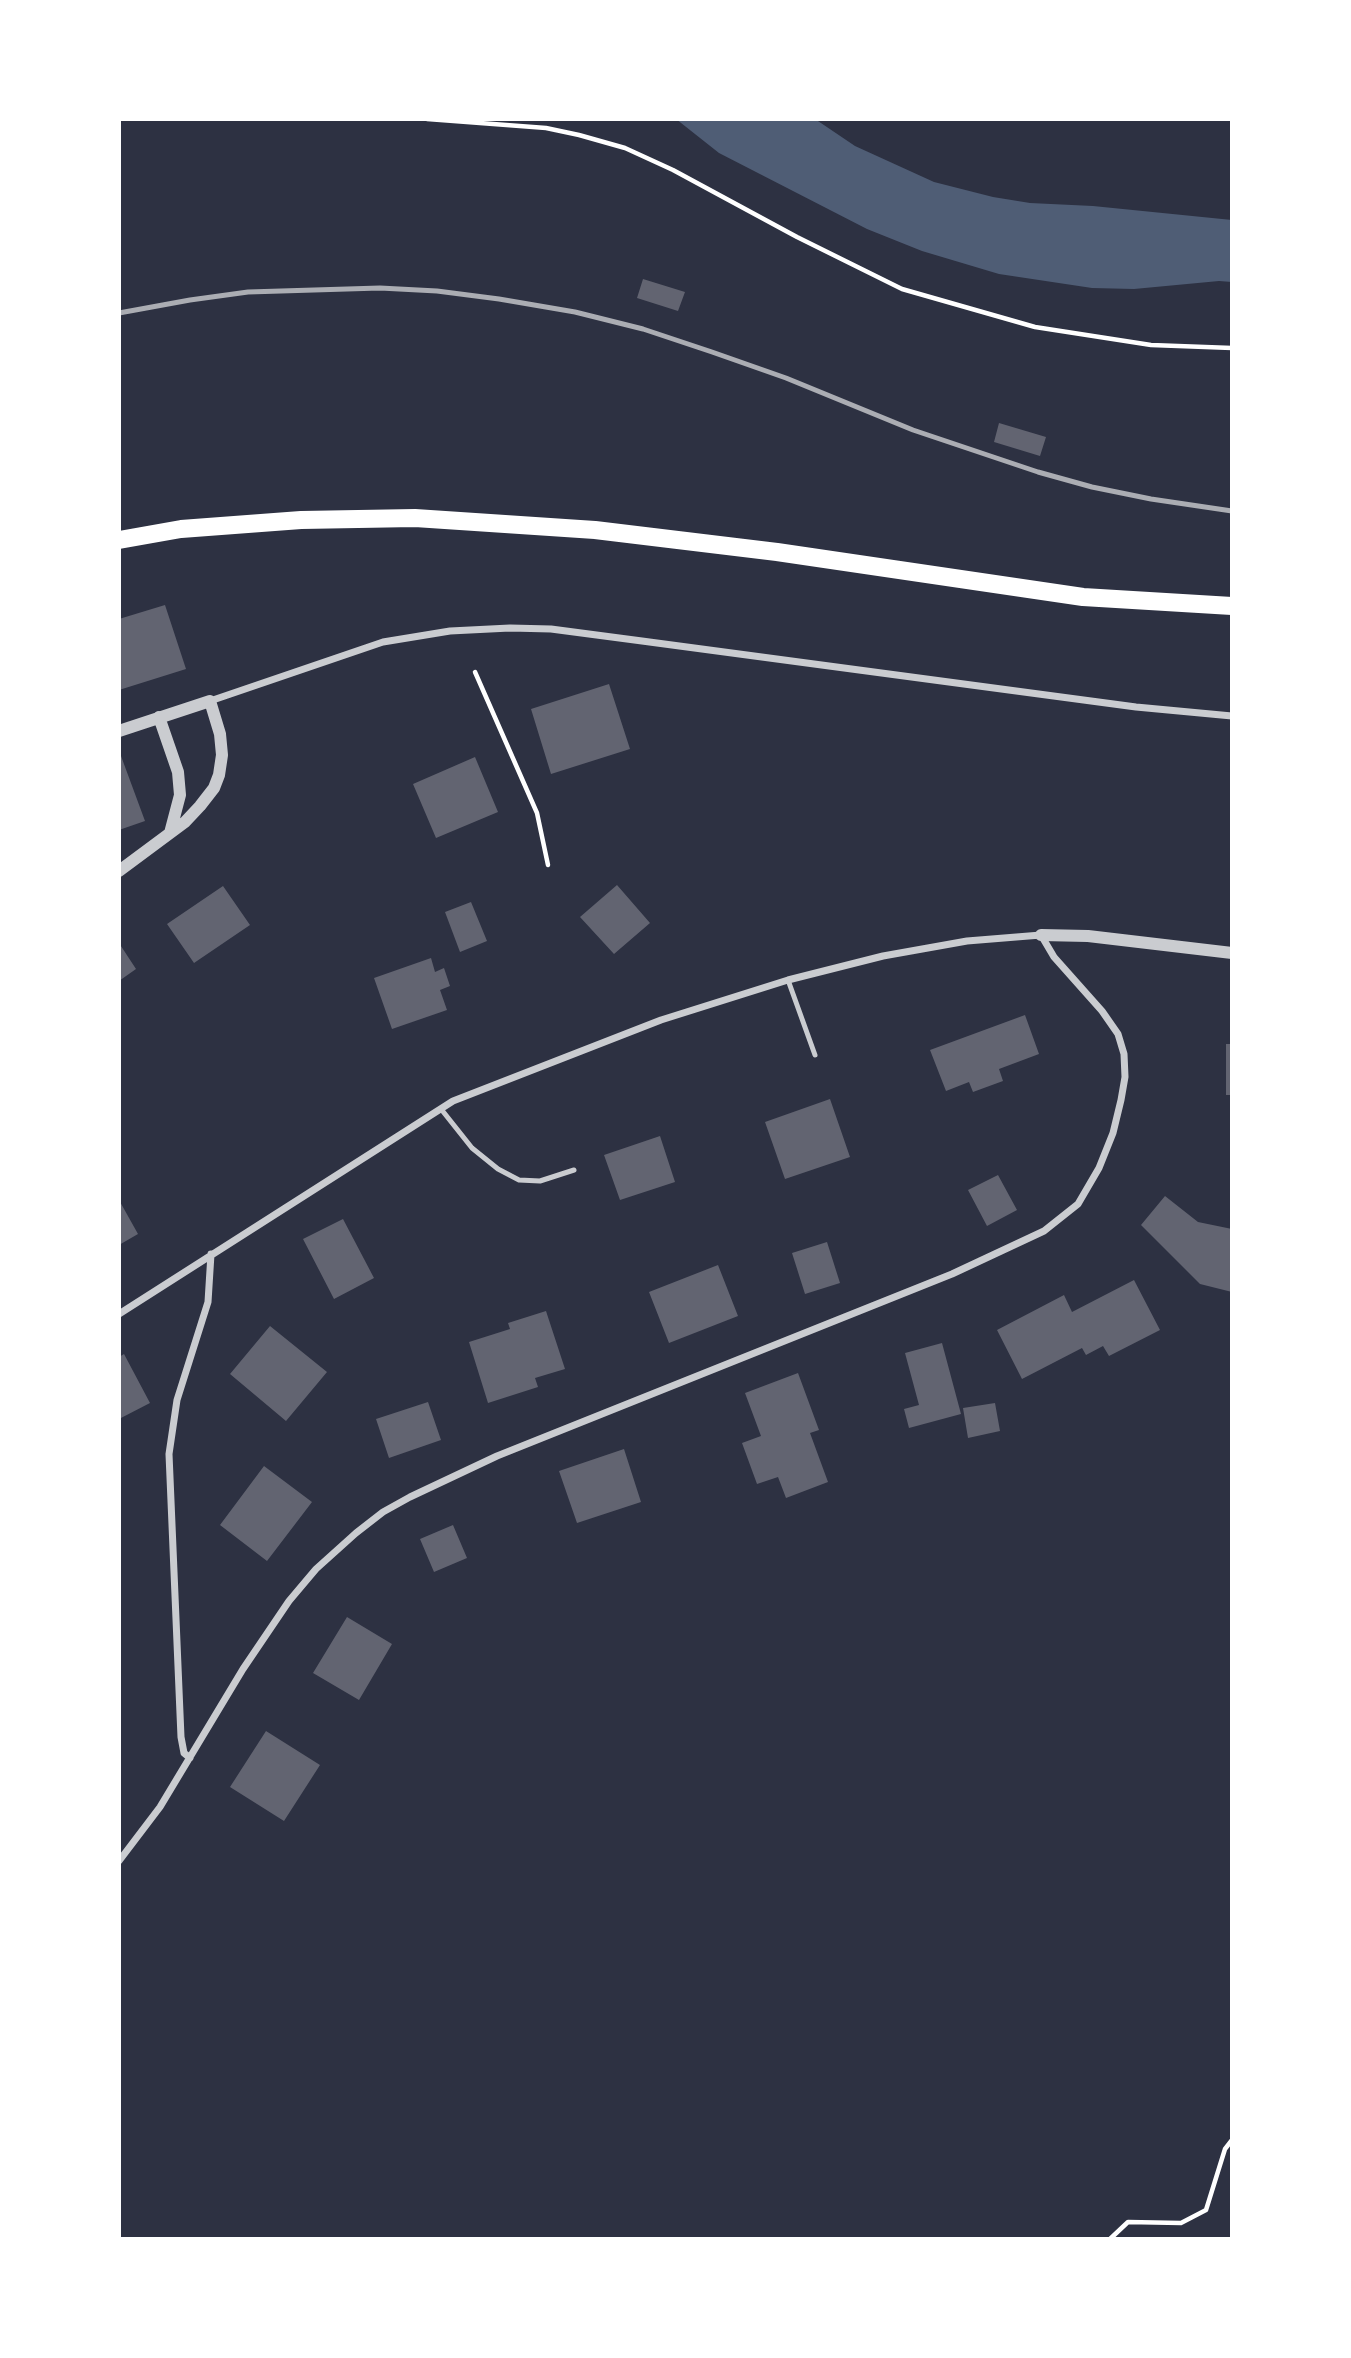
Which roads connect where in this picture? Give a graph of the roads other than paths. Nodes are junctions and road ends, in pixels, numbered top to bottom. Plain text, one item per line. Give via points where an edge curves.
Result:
1 (119, 540) edge
2 (1232, 607) edge
3 (210, 701) junction
4 (1232, 716) edge
5 (159, 717) junction
6 (119, 731) edge
7 (170, 833) junction
8 (119, 872) edge
9 (1041, 935) junction
10 (1232, 953) edge
11 (788, 980) junction
12 (815, 1055) dead end
13 (441, 1109) junction
14 (574, 1170) dead end
15 (211, 1254) junction
16 (119, 1314) edge
17 (190, 1758) junction
18 (119, 1861) edge

1 - 2 main road via 194,528 301,520 415,518 595,530 1083,597
3 - 4 street via 383,642 450,631 510,628 642,640
3 - 5 street
3 - 7 street via 220,734 219,775 200,806
5 - 6 street
5 - 7 street via 178,772 180,795
7 - 8 street
9 - 10 street
9 - 11 street via 931,947
9 - 17 street via 1054,957 1102,1011 1118,1034 1124,1054 1125,1077 1113,1133 1077,1204 1044,1231 952,1274 509,1451 383,1512 316,1569 289,1601
11 - 12 lane
11 - 13 street via 661,1020
13 - 14 lane via 472,1148 519,1180 540,1181
13 - 15 street
15 - 16 street
15 - 17 street via 208,1302 177,1400 169,1454 181,1737 184,1753
17 - 18 street

